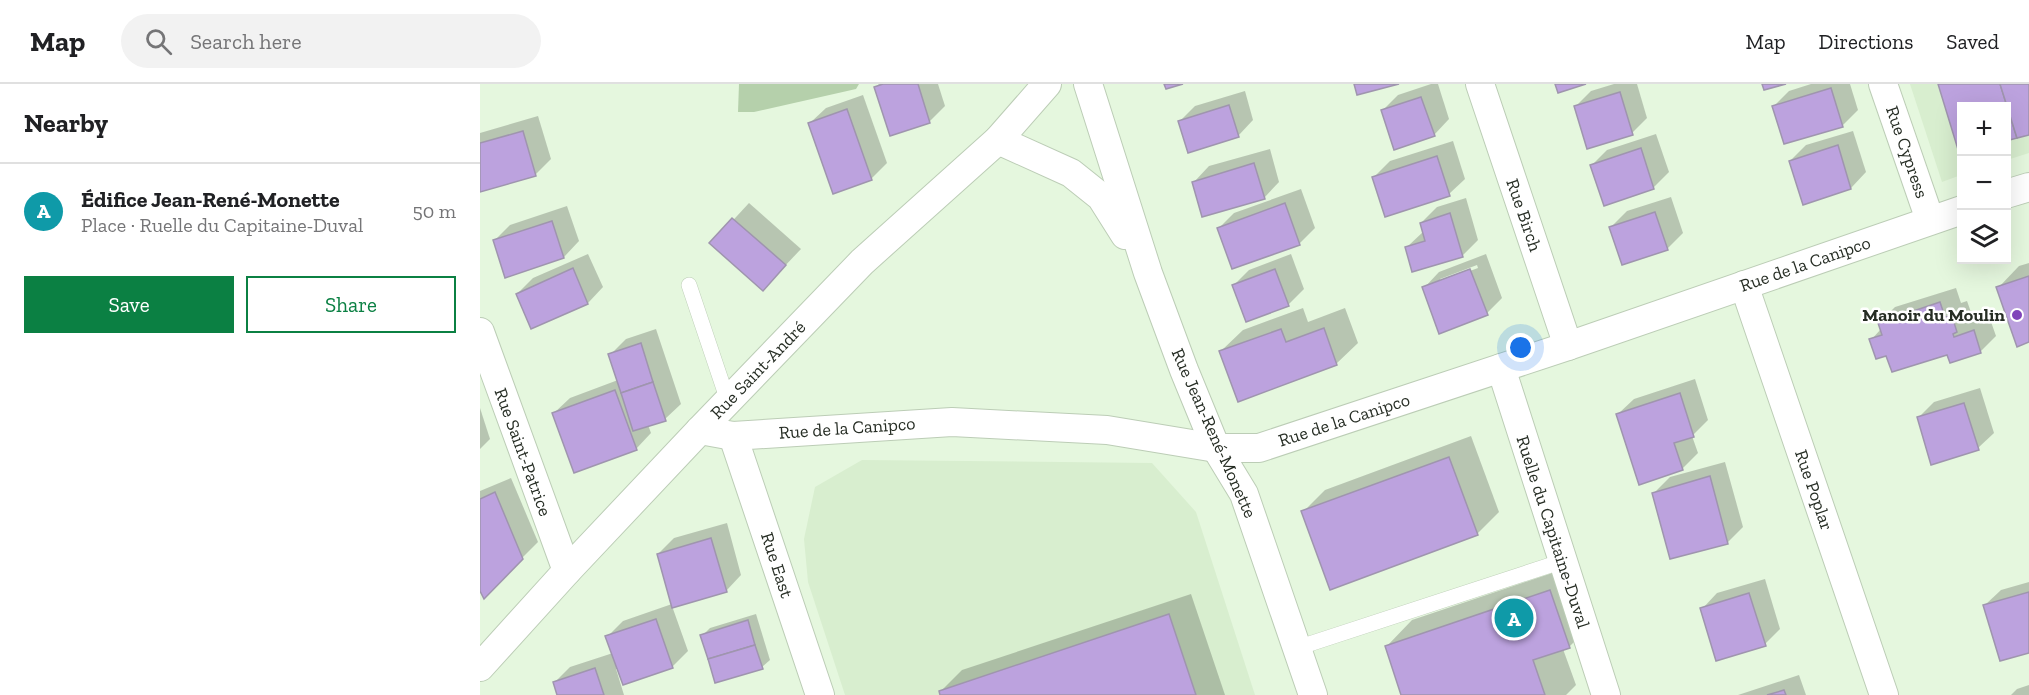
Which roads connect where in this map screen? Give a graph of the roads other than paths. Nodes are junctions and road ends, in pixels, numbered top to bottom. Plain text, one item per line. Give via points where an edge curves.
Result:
1 (1047, 84) edge
2 (1088, 84) edge
3 (1480, 84) edge
4 (1883, 84) edge
5 (998, 140) junction
6 (2029, 187) edge
7 (2011, 193) edge
8 (1957, 212) edge
9 (1930, 220) junction
10 (1148, 273) junction
11 (689, 285) dead end
12 (1744, 285) junction
13 (480, 332) edge
14 (1568, 345) junction
15 (1501, 368) junction
16 (728, 401) junction
17 (700, 430) junction
18 (734, 436) junction
19 (1216, 448) junction
20 (1563, 561) junction
21 (567, 571) junction
22 (1297, 648) junction
23 (480, 667) edge
24 (820, 695) edge
25 (1313, 695) edge
26 (1606, 695) edge
27 (1884, 695) edge

1 - 5 street, Rue Saint-André
2 - 10 street, Rue Jean-René-Monette
3 - 14 street, Rue Birch
4 - 9 street, Rue Cypress
5 - 10 street, Rue Jean-René-Monette via 1071,173 1101,197
5 - 16 street, Rue Saint-André via 862,262
6 - 7 street
8 - 9 street, Rue de la Canipco
9 - 12 street, Rue de la Canipco
10 - 19 street, Rue Jean-René-Monette
11 - 16 lane
12 - 14 street, Rue de la Canipco
12 - 27 street, Rue Poplar
13 - 21 street, Rue Saint-Patrice
14 - 15 street, Rue de la Canipco
15 - 19 street, Rue de la Canipco via 1259,448
15 - 20 street, Ruelle du Capitaine-Duval
16 - 17 street, Rue Saint-André
17 - 18 street, Rue de la Canipco
17 - 21 street, Rue Saint-André
18 - 19 street, Rue de la Canipco via 952,422 1107,430
18 - 24 street, Rue East
19 - 22 street, Rue Jean-René-Monette via 1244,495
20 - 22 lane
20 - 26 street, Ruelle du Capitaine-Duval
21 - 23 street, Rue Saint-André
22 - 25 street, Rue Jean-René-Monette

